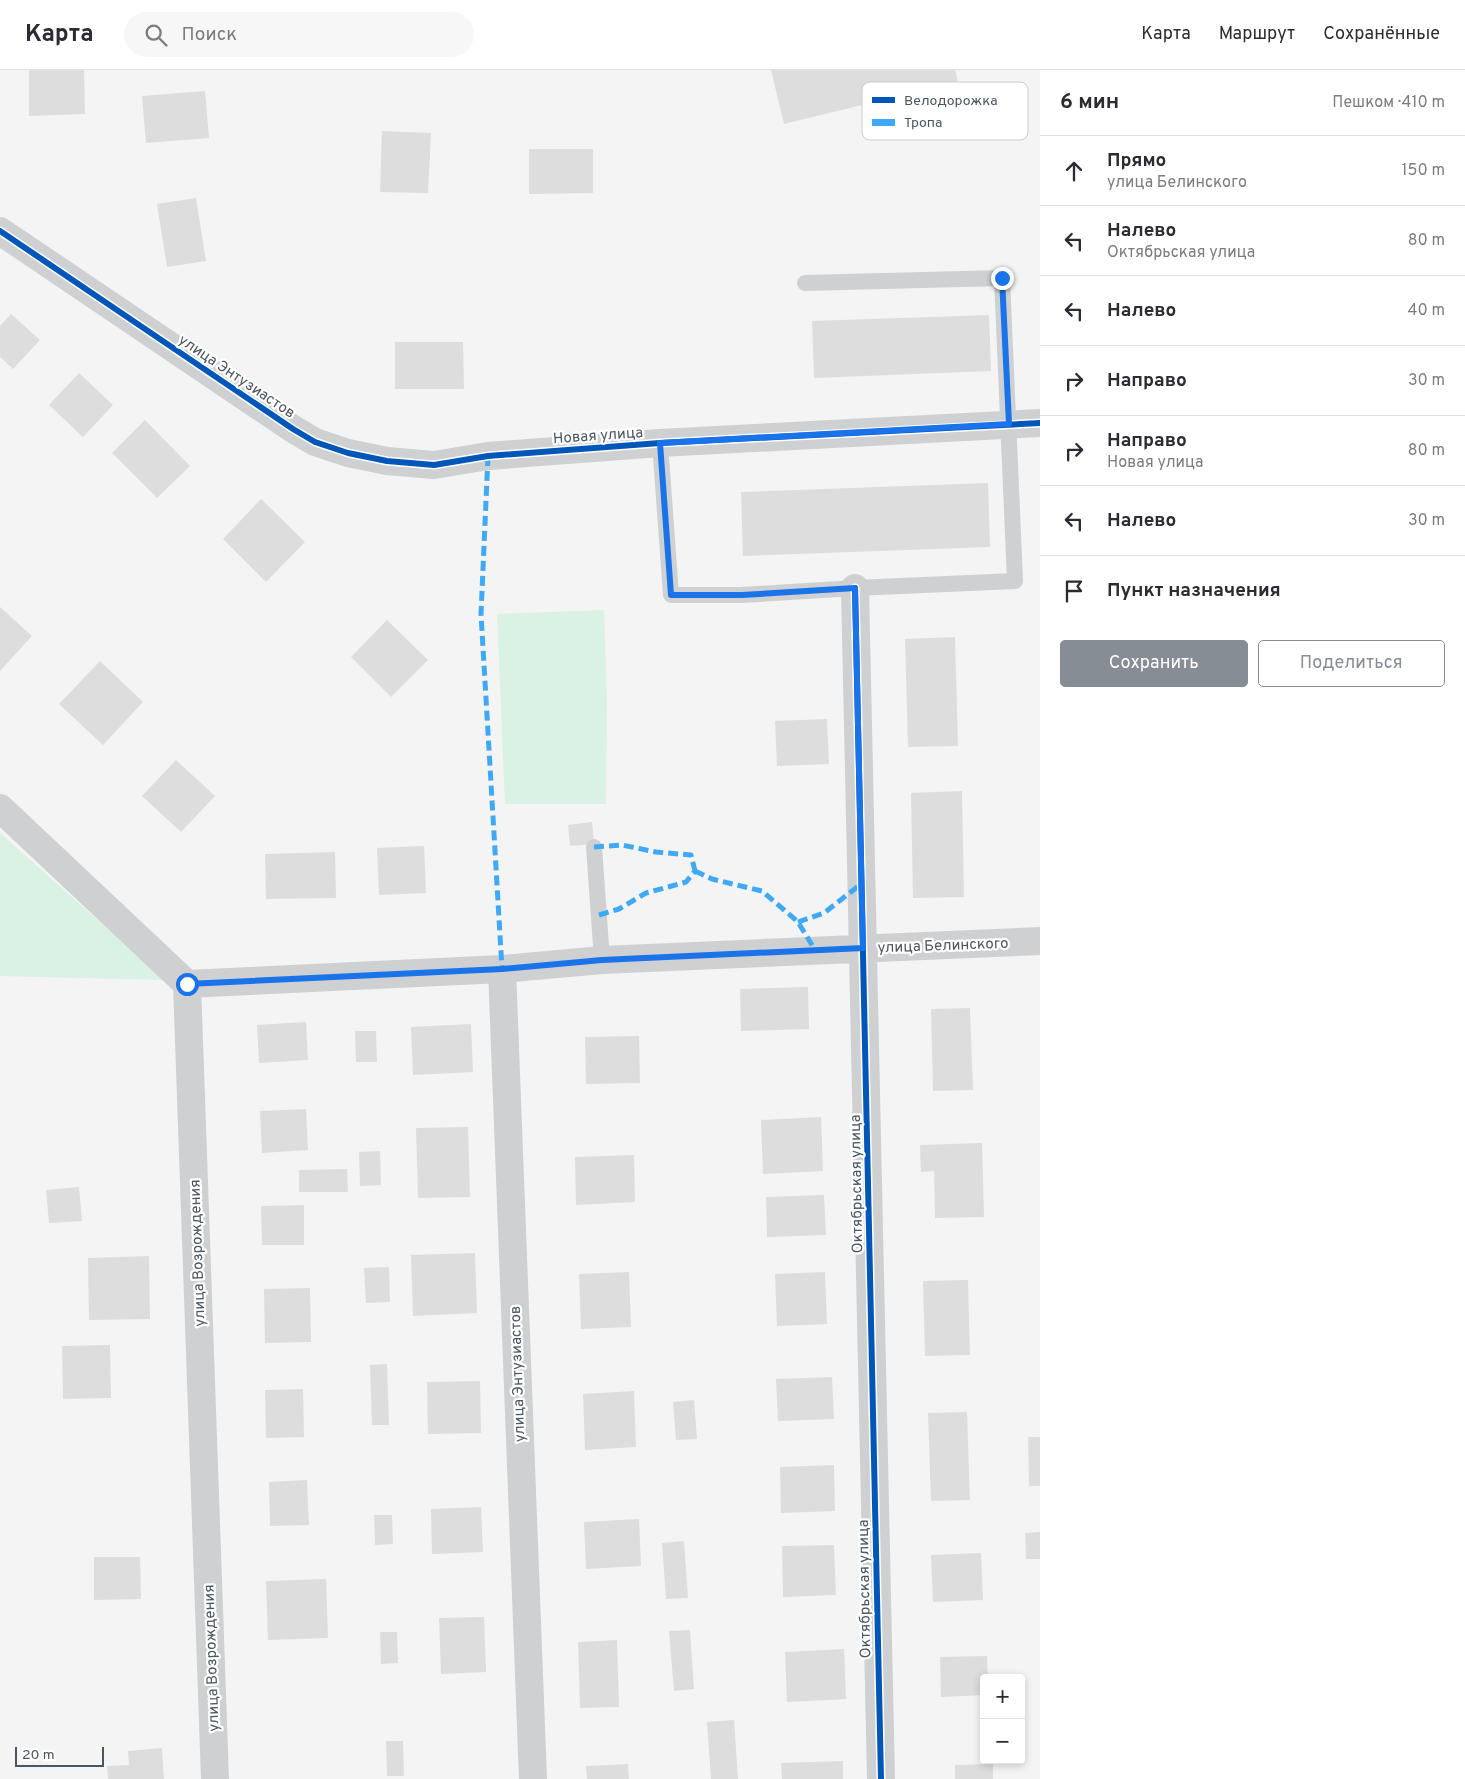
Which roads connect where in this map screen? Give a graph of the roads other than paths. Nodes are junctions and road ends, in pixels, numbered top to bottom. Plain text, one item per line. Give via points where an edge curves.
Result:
1 (0, 230) edge
2 (805, 283) dead end
3 (1040, 423) edge
4 (1009, 424) junction
5 (660, 443) junction
6 (488, 456) joint
7 (855, 588) junction
8 (0, 808) edge
9 (594, 847) dead end
10 (1040, 941) edge
11 (863, 948) junction
12 (602, 960) junction
13 (502, 969) junction
14 (187, 984) junction
15 (215, 1779) edge
16 (533, 1779) edge
17 (881, 1779) edge

1 - 6 street, улица Энтузиастов via 315,442 387,462 434,465
2 - 4 lane via 1002,278
3 - 4 street, Новая улица
4 - 5 street, Новая улица
4 - 7 lane via 1015,581
5 - 6 street, Новая улица
5 - 7 lane via 671,595 742,595
7 - 11 street, Октябрьская улица
8 - 14 street
9 - 12 lane
10 - 11 street, улица Белинского
11 - 12 street, улица Белинского
11 - 17 street, Октябрьская улица
12 - 13 street, улица Белинского
13 - 14 street, улица Белинского
13 - 16 street, улица Энтузиастов
14 - 15 street, улица Возрождения

